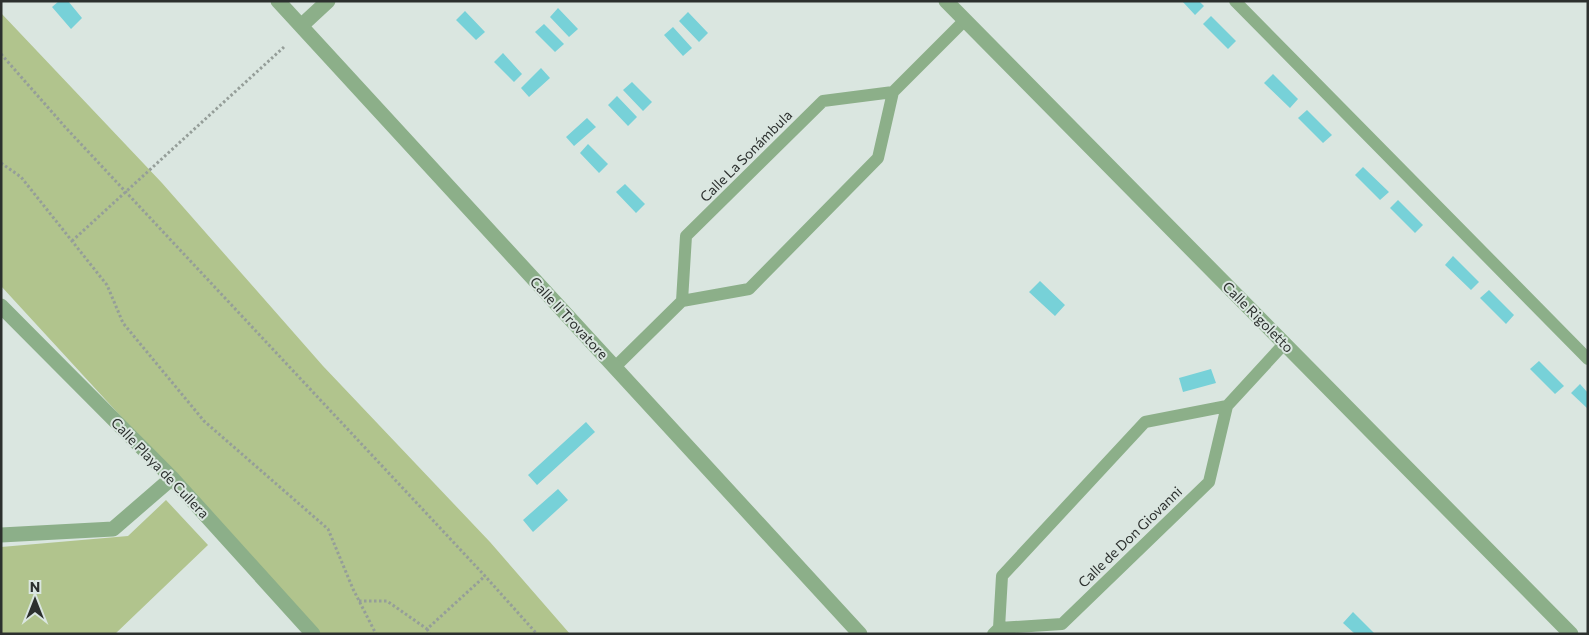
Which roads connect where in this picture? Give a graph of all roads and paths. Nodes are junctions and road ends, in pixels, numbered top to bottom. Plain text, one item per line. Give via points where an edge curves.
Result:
1 (278, 1) edge
2 (328, 1) edge
3 (946, 1) edge
4 (1235, 1) edge
5 (965, 20) junction
6 (301, 26) junction
7 (284, 47) dead end
8 (1, 54) edge
9 (893, 92) junction
10 (1, 163) edge
11 (126, 191) junction
12 (72, 241) junction
13 (682, 301) junction
14 (1, 306) edge
15 (1284, 344) junction
16 (1588, 359) edge
17 (615, 367) junction
18 (1227, 406) junction
19 (172, 478) junction
20 (1, 535) edge
21 (485, 576) junction
22 (359, 602) junction
23 (427, 629) junction
24 (996, 631) edge
25 (313, 634) edge
26 (376, 634) edge
27 (430, 634) edge
28 (537, 634) edge
29 (860, 634) edge
30 (1571, 634) edge

1 - 6 street, Calle Il Trovatore
2 - 6 street
3 - 5 street, Calle Rigoletto
4 - 16 lane
5 - 9 lane
5 - 15 street, Calle Rigoletto
6 - 17 street, Calle Il Trovatore
7 - 11 path
8 - 11 path
9 - 13 lane via 878,158 749,289
9 - 13 lane, Calle La Sonámbula via 823,101 686,236
10 - 12 path via 21,178
11 - 12 path
11 - 21 path
12 - 22 path via 107,285 123,323 204,422 328,529
13 - 17 lane
14 - 19 street, Calle Playa de Cullera
15 - 18 lane, Calle de Don Giovanni
15 - 30 street, Calle Rigoletto
17 - 29 street, Calle Il Trovatore
18 - 24 lane, Calle de Don Giovanni via 1209,482 1202,489 1062,624
18 - 24 lane, Calle de Don Giovanni via 1145,422 1002,576
19 - 20 street via 113,529
19 - 25 street, Calle Playa de Cullera
21 - 23 path
21 - 28 path
22 - 23 path via 387,601
22 - 26 path
23 - 27 path

